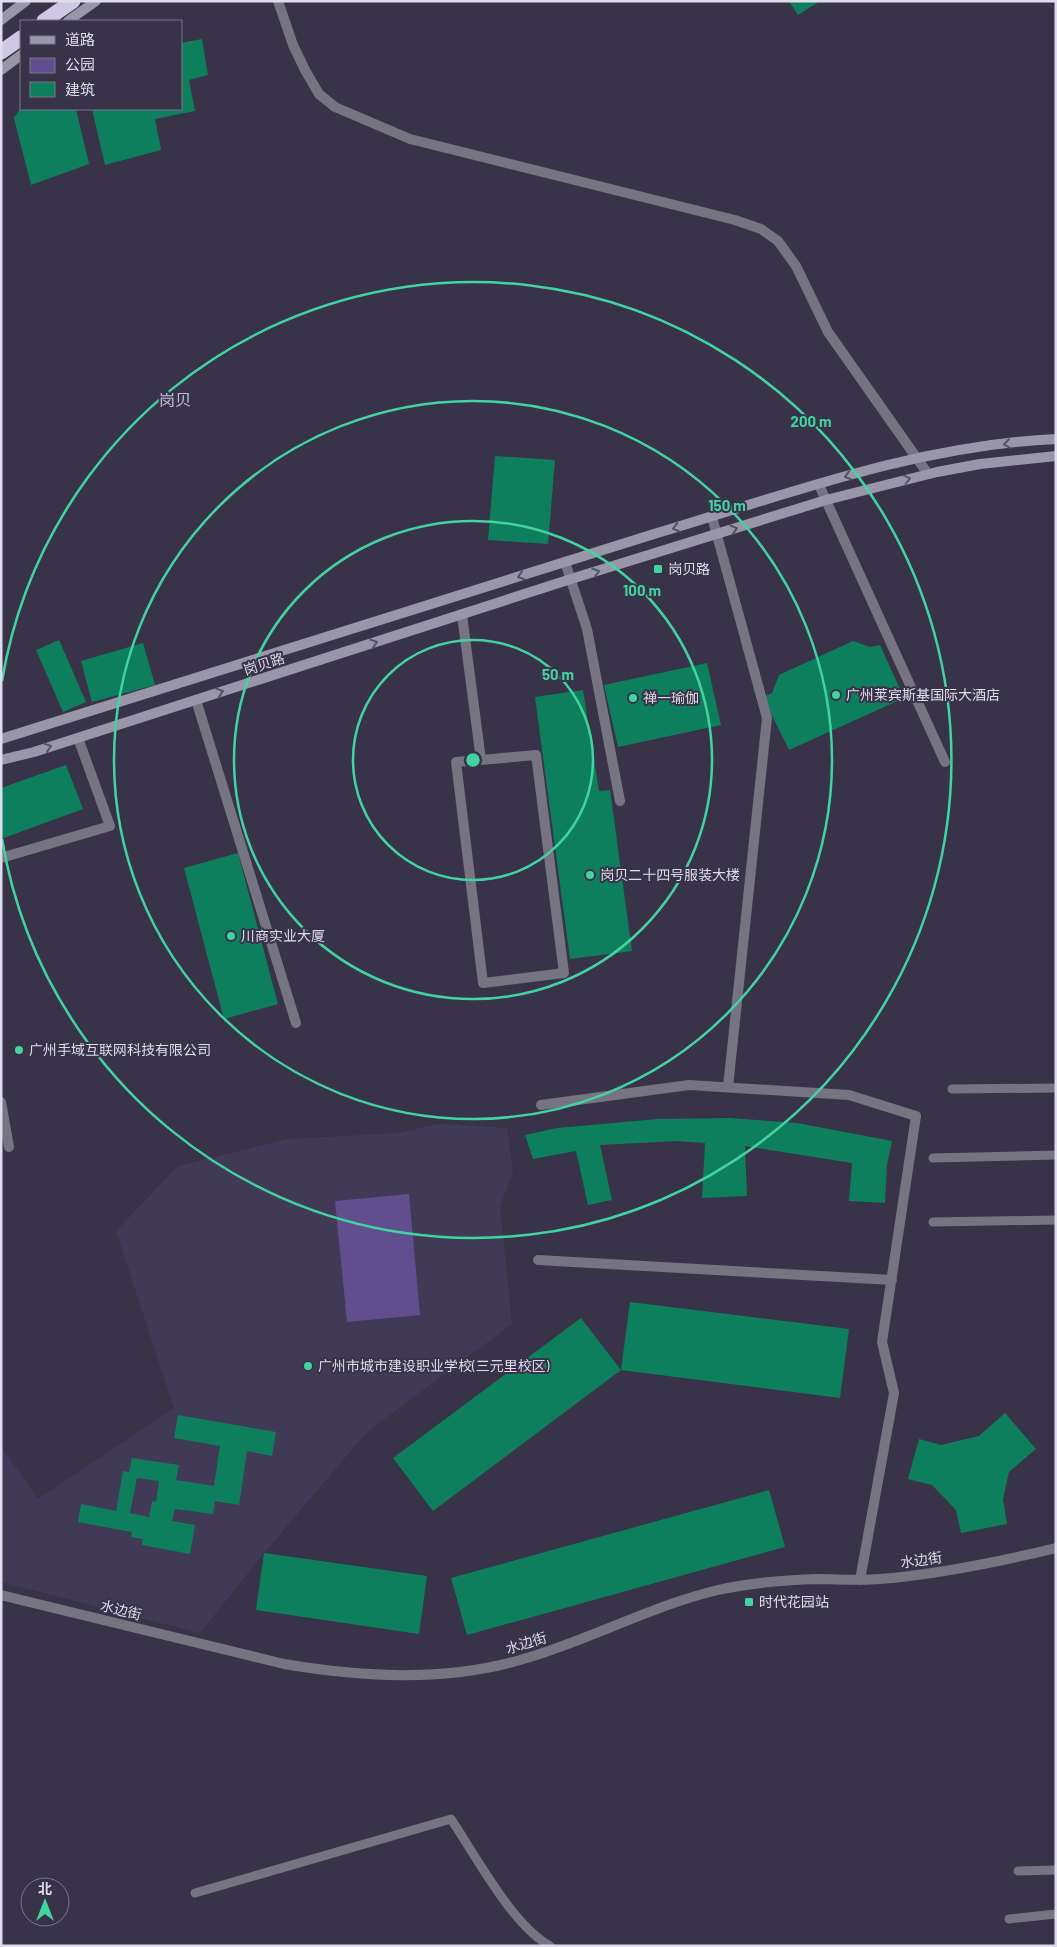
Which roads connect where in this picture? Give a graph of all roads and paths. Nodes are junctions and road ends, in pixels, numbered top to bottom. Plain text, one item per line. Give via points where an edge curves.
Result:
1 (26, 1) edge
2 (73, 1) edge
3 (96, 1) edge
4 (278, 1) edge
5 (1, 20) edge
6 (45, 20) edge
7 (69, 20) edge
8 (20, 39) edge
9 (1, 52) edge
10 (20, 56) edge
11 (1, 70) edge
12 (1056, 439) edge
13 (1056, 456) edge
14 (916, 459) junction
15 (928, 474) junction
16 (819, 485) junction
17 (826, 500) junction
18 (712, 517) junction
19 (717, 534) junction
20 (565, 562) junction
21 (571, 579) junction
22 (462, 615) junction
23 (196, 700) junction
24 (78, 738) junction
25 (1, 739) edge
26 (1, 760) edge
27 (481, 760) junction
28 (945, 762) dead end
29 (620, 801) dead end
30 (1, 858) edge
31 (296, 1023) dead end
32 (728, 1087) junction
33 (1056, 1088) edge
34 (952, 1089) dead end
35 (1, 1102) edge
36 (541, 1105) dead end
37 (9, 1147) dead end
38 (1056, 1155) edge
39 (933, 1158) dead end
40 (1056, 1220) edge
41 (933, 1222) dead end
42 (538, 1260) dead end
43 (892, 1280) junction
44 (1056, 1548) edge
45 (860, 1580) junction
46 (1, 1594) edge
47 (1056, 1870) edge
48 (1018, 1871) dead end
49 (194, 1893) dead end
50 (1056, 1914) edge
51 (1009, 1919) dead end
52 (550, 1946) edge

1 - 5 main road
2 - 6 highway
3 - 7 main road
4 - 14 street via 305,70 319,94 335,107 410,139 734,220 761,230 778,241 796,266 828,332
8 - 9 highway
10 - 11 main road
12 -> 14 main road, 岗贝路 via 988,446
13 - 15 main road, 岗贝路 via 980,464
14 - 15 street
14 -> 16 main road, 岗贝路
17 -> 15 main road, 岗贝路
16 - 17 street
16 - 18 main road, 岗贝路
19 -> 17 main road, 岗贝路
17 - 28 street
18 - 19 street
18 -> 20 main road, 岗贝路
21 -> 19 main road, 岗贝路
19 - 32 street via 767,718
20 - 21 street
20 -> 25 main road, 岗贝路
21 - 22 main road, 岗贝路
21 - 29 street via 587,630
23 -> 22 main road, 岗贝路
22 - 27 street
23 - 24 main road, 岗贝路
23 - 31 street
26 -> 24 main road, 岗贝路
24 - 30 street via 110,826
27 - 27 street via 536,755 564,973 482,983 456,762
32 - 36 street via 689,1084
32 - 43 street via 849,1095 916,1116
33 - 34 lane
35 - 37 street
38 - 39 lane
40 - 41 lane
42 - 43 street
43 - 45 street via 882,1342 894,1393
44 - 45 street, 水边街 via 949,1570
45 - 46 street, 水边街 via 787,1580 718,1590 521,1660 477,1669 413,1675 337,1672 284,1664
47 - 48 lane
49 - 52 lane via 451,1819 513,1913
50 - 51 lane

